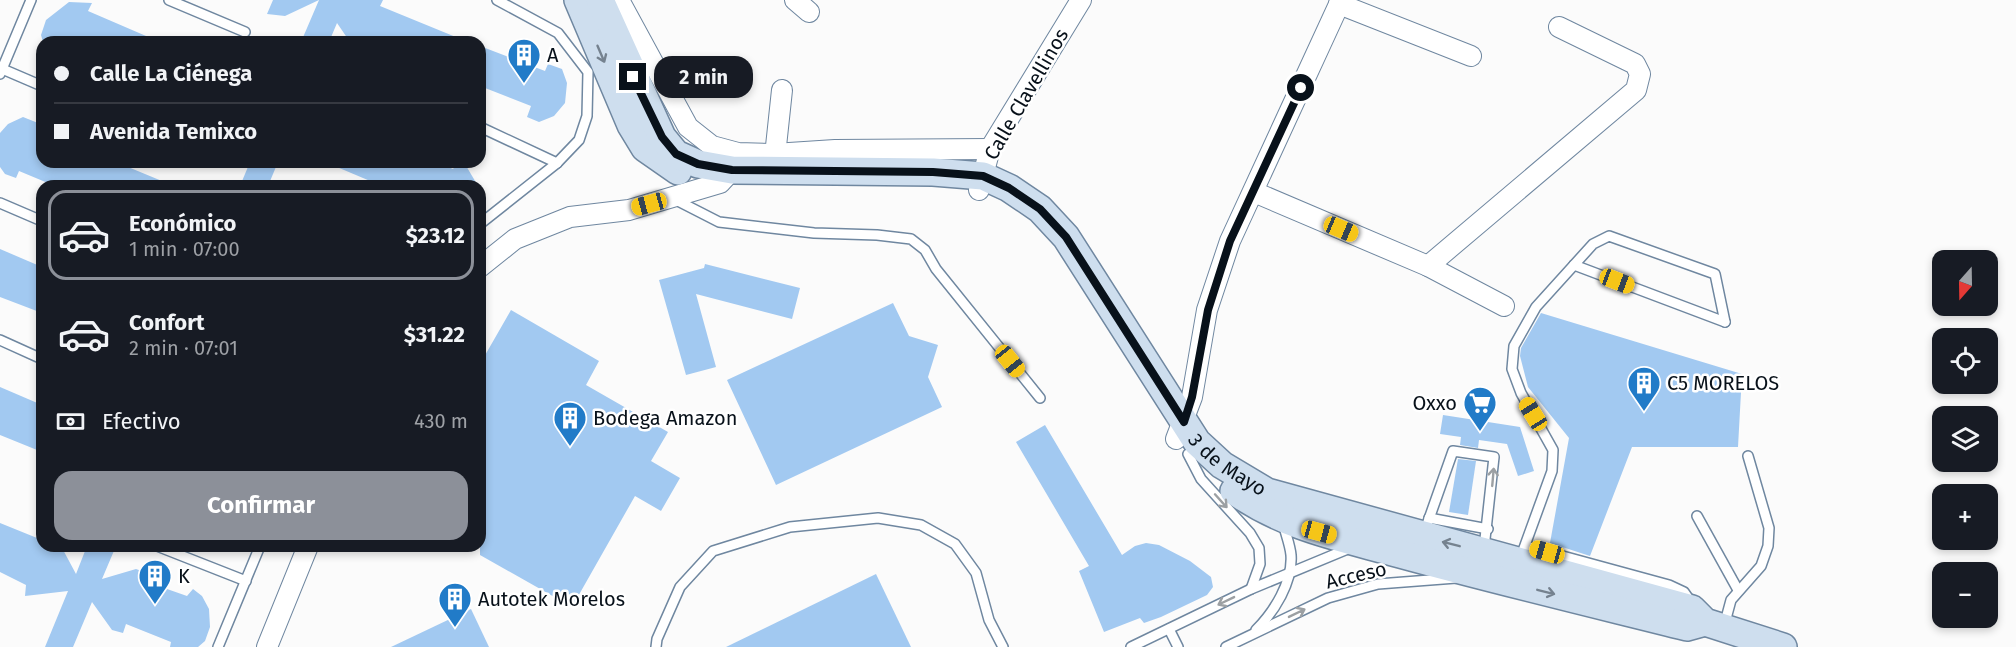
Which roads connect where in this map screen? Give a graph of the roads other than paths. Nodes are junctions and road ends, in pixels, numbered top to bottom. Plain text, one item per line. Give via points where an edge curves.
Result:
1 (31, 0) edge
2 (169, 0) edge
3 (497, 0) edge
4 (578, 0) edge
5 (600, 0) edge
6 (619, 0) edge
7 (1081, 0) edge
8 (1340, 2) edge
9 (1559, 27) dead end
10 (245, 32) dead end
11 (1471, 57) dead end
12 (1, 70) edge
13 (36, 84) edge
14 (782, 90) dead end
15 (486, 130) edge
16 (990, 149) junction
17 (774, 162) junction
18 (557, 163) junction
19 (730, 168) junction
20 (981, 183) junction
21 (1254, 192) junction
22 (672, 197) junction
23 (0, 203) edge
24 (36, 218) edge
25 (486, 219) edge
26 (486, 262) edge
27 (1574, 265) junction
28 (1428, 266) junction
29 (1504, 306) dead end
30 (0, 340) edge
31 (36, 355) edge
32 (1040, 398) dead end
33 (1183, 438) junction
34 (1748, 456) dead end
35 (1271, 493) junction
36 (1697, 516) dead end
37 (1282, 520) junction
38 (1396, 529) junction
39 (1421, 537) junction
40 (1363, 544) junction
41 (172, 552) edge
42 (258, 552) edge
43 (306, 552) edge
44 (1482, 557) junction
45 (1515, 567) junction
46 (1288, 574) junction
47 (246, 581) junction
48 (1251, 589) junction
49 (1738, 590) junction
50 (1702, 622) junction
51 (1169, 629) junction
52 (1250, 636) junction
53 (218, 647) edge
54 (267, 647) edge
55 (656, 647) edge
56 (1003, 647) edge
57 (1131, 647) edge
58 (1178, 647) edge
59 (1226, 647) edge
60 (1783, 647) edge

1 - 12 lane
2 - 10 lane
3 - 18 lane via 558,33 588,72 587,116 579,140
4 -> 19 main road via 631,125 645,148 672,169 705,182
5 - 19 main road, 3 de Mayo via 662,137 676,154 698,164
6 - 19 street via 688,127 712,146
7 - 16 street, Calle Clavellinos
8 - 11 street
8 - 21 street
9 - 28 street via 1635,64 1640,74 1636,90
12 - 13 lane
14 - 17 street
15 - 18 lane
16 - 17 street via 835,150
16 - 20 street, Calle Clavellinos
17 - 19 main road, 3 de Mayo
17 - 20 main road, 3 de Mayo via 933,172
18 - 25 lane
19 - 20 main road via 746,186
19 - 22 street
20 - 33 main road, 3 de Mayo via 1009,188 1040,209 1066,237
21 - 28 street
21 - 33 street via 1230,241 1208,310
22 - 26 street via 570,217 515,239
22 - 32 lane via 719,222 911,239 925,250
23 - 24 lane
27 - 27 lane via 1703,314 1725,321 1715,274 1610,236 1593,244
27 - 45 lane via 1536,307 1514,346 1512,369 1552,450 1552,471
28 - 29 street
30 - 31 lane
33 - 35 main road, 3 de Mayo via 1197,442 1222,465
33 - 37 main road via 1219,481
33 -> 48 lane via 1201,479 1259,548 1260,564
34 - 49 lane via 1769,528 1768,546 1761,566
35 - 37 lane, Acceso
35 - 38 main road, 3 de Mayo
36 - 49 lane
37 - 40 main road
37 - 46 lane, Acceso via 1291,556
38 - 39 main road, 3 de Mayo
38 - 40 lane, Acceso
39 - 40 main road
39 - 44 main road, 3 de Mayo
44 -> 39 lane via 1494,457 1453,451
40 - 46 lane, Acceso
41 - 47 lane
42 - 47 lane
43 - 54 street
44 - 45 main road, 3 de Mayo
52 -> 44 lane, Acceso via 1328,598
45 - 50 main road, 3 de Mayo
46 - 48 lane, Acceso
46 - 52 lane, Acceso via 1270,616
47 - 53 lane
48 -> 51 lane, Acceso
49 - 50 lane
50 - 60 main road, 3 de Mayo
51 - 57 lane, Acceso
51 - 58 lane
52 - 59 lane, Acceso
55 - 56 lane via 680,587 713,551 790,526 878,518 921,525 955,544 976,573 989,620

